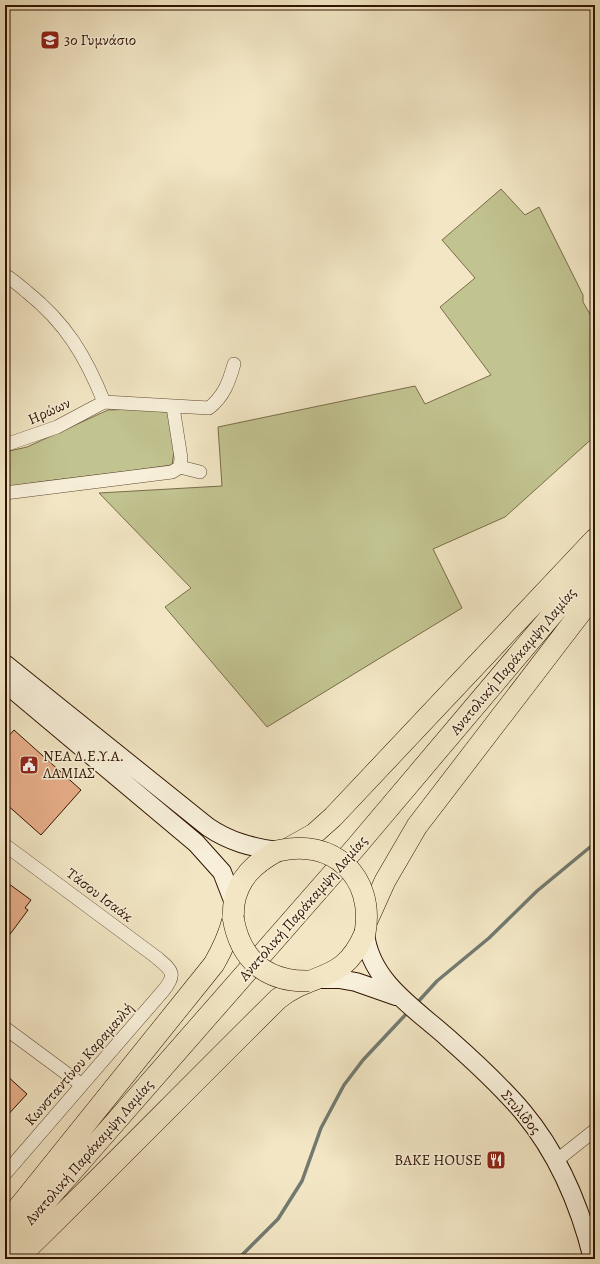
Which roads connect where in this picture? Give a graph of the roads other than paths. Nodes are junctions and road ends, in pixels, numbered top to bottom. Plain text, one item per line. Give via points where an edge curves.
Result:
1 (5, 275) edge
2 (234, 364) dead end
3 (104, 402) junction
4 (173, 407) junction
5 (5, 445) edge
6 (180, 467) junction
7 (200, 472) dead end
8 (5, 493) edge
9 (595, 540) edge
10 (595, 564) edge
11 (595, 594) edge
12 (5, 664) edge
13 (5, 683) edge
14 (5, 845) edge
15 (283, 850) junction
16 (234, 910) junction
17 (366, 927) junction
18 (172, 974) joint
19 (313, 980) junction
20 (401, 998) junction
21 (5, 1028) edge
22 (82, 1085) junction
23 (595, 1130) edge
24 (556, 1161) junction
25 (112, 1167) junction
26 (5, 1174) edge
27 (5, 1224) edge
28 (5, 1248) edge
29 (17, 1259) edge
30 (30, 1259) edge
31 (593, 1259) edge

1 - 3 street via 42,304 65,329 77,345
2 - 4 street via 228,385 218,401 209,408
3 - 4 street
3 - 5 street, Ηρώων via 57,427
4 - 6 street via 181,458
6 - 7 street
6 - 8 street via 172,472 132,478
9 - 15 main road via 332,817 314,834
10 - 28 main road, Ανατολική Παράκαμψη Λαμίας via 351,852
11 - 17 main road via 417,826 385,881
12 - 15 main road via 223,837 243,845
13 - 16 main road via 196,843 222,872
14 - 18 street, Τάσου Ισαάκ via 156,956
15 - 16 main road via 261,860 248,872 239,887
15 - 17 main road, bridge via 316,849 329,854 345,866 358,881 364,894
16 - 19 main road, bridge via 236,933 242,948 258,965 278,978 293,981
16 - 27 main road via 222,950 214,964
17 - 19 main road via 351,958 341,968
17 - 20 main road, Στυλίδος via 368,953 373,964
18 - 22 street, Κωνσταντίνου Καραμανλή via 171,981
19 - 20 main road, Στυλίδος via 339,979 356,982
19 - 25 main road via 290,990 278,999 161,1114
20 - 24 main road, Στυλίδος via 502,1089 532,1124
21 - 22 street
22 - 26 street, Κωνσταντίνου Καραμανλή
23 - 24 street
24 - 31 main road, Στυλίδος via 576,1204
25 - 29 main road
25 - 30 street

